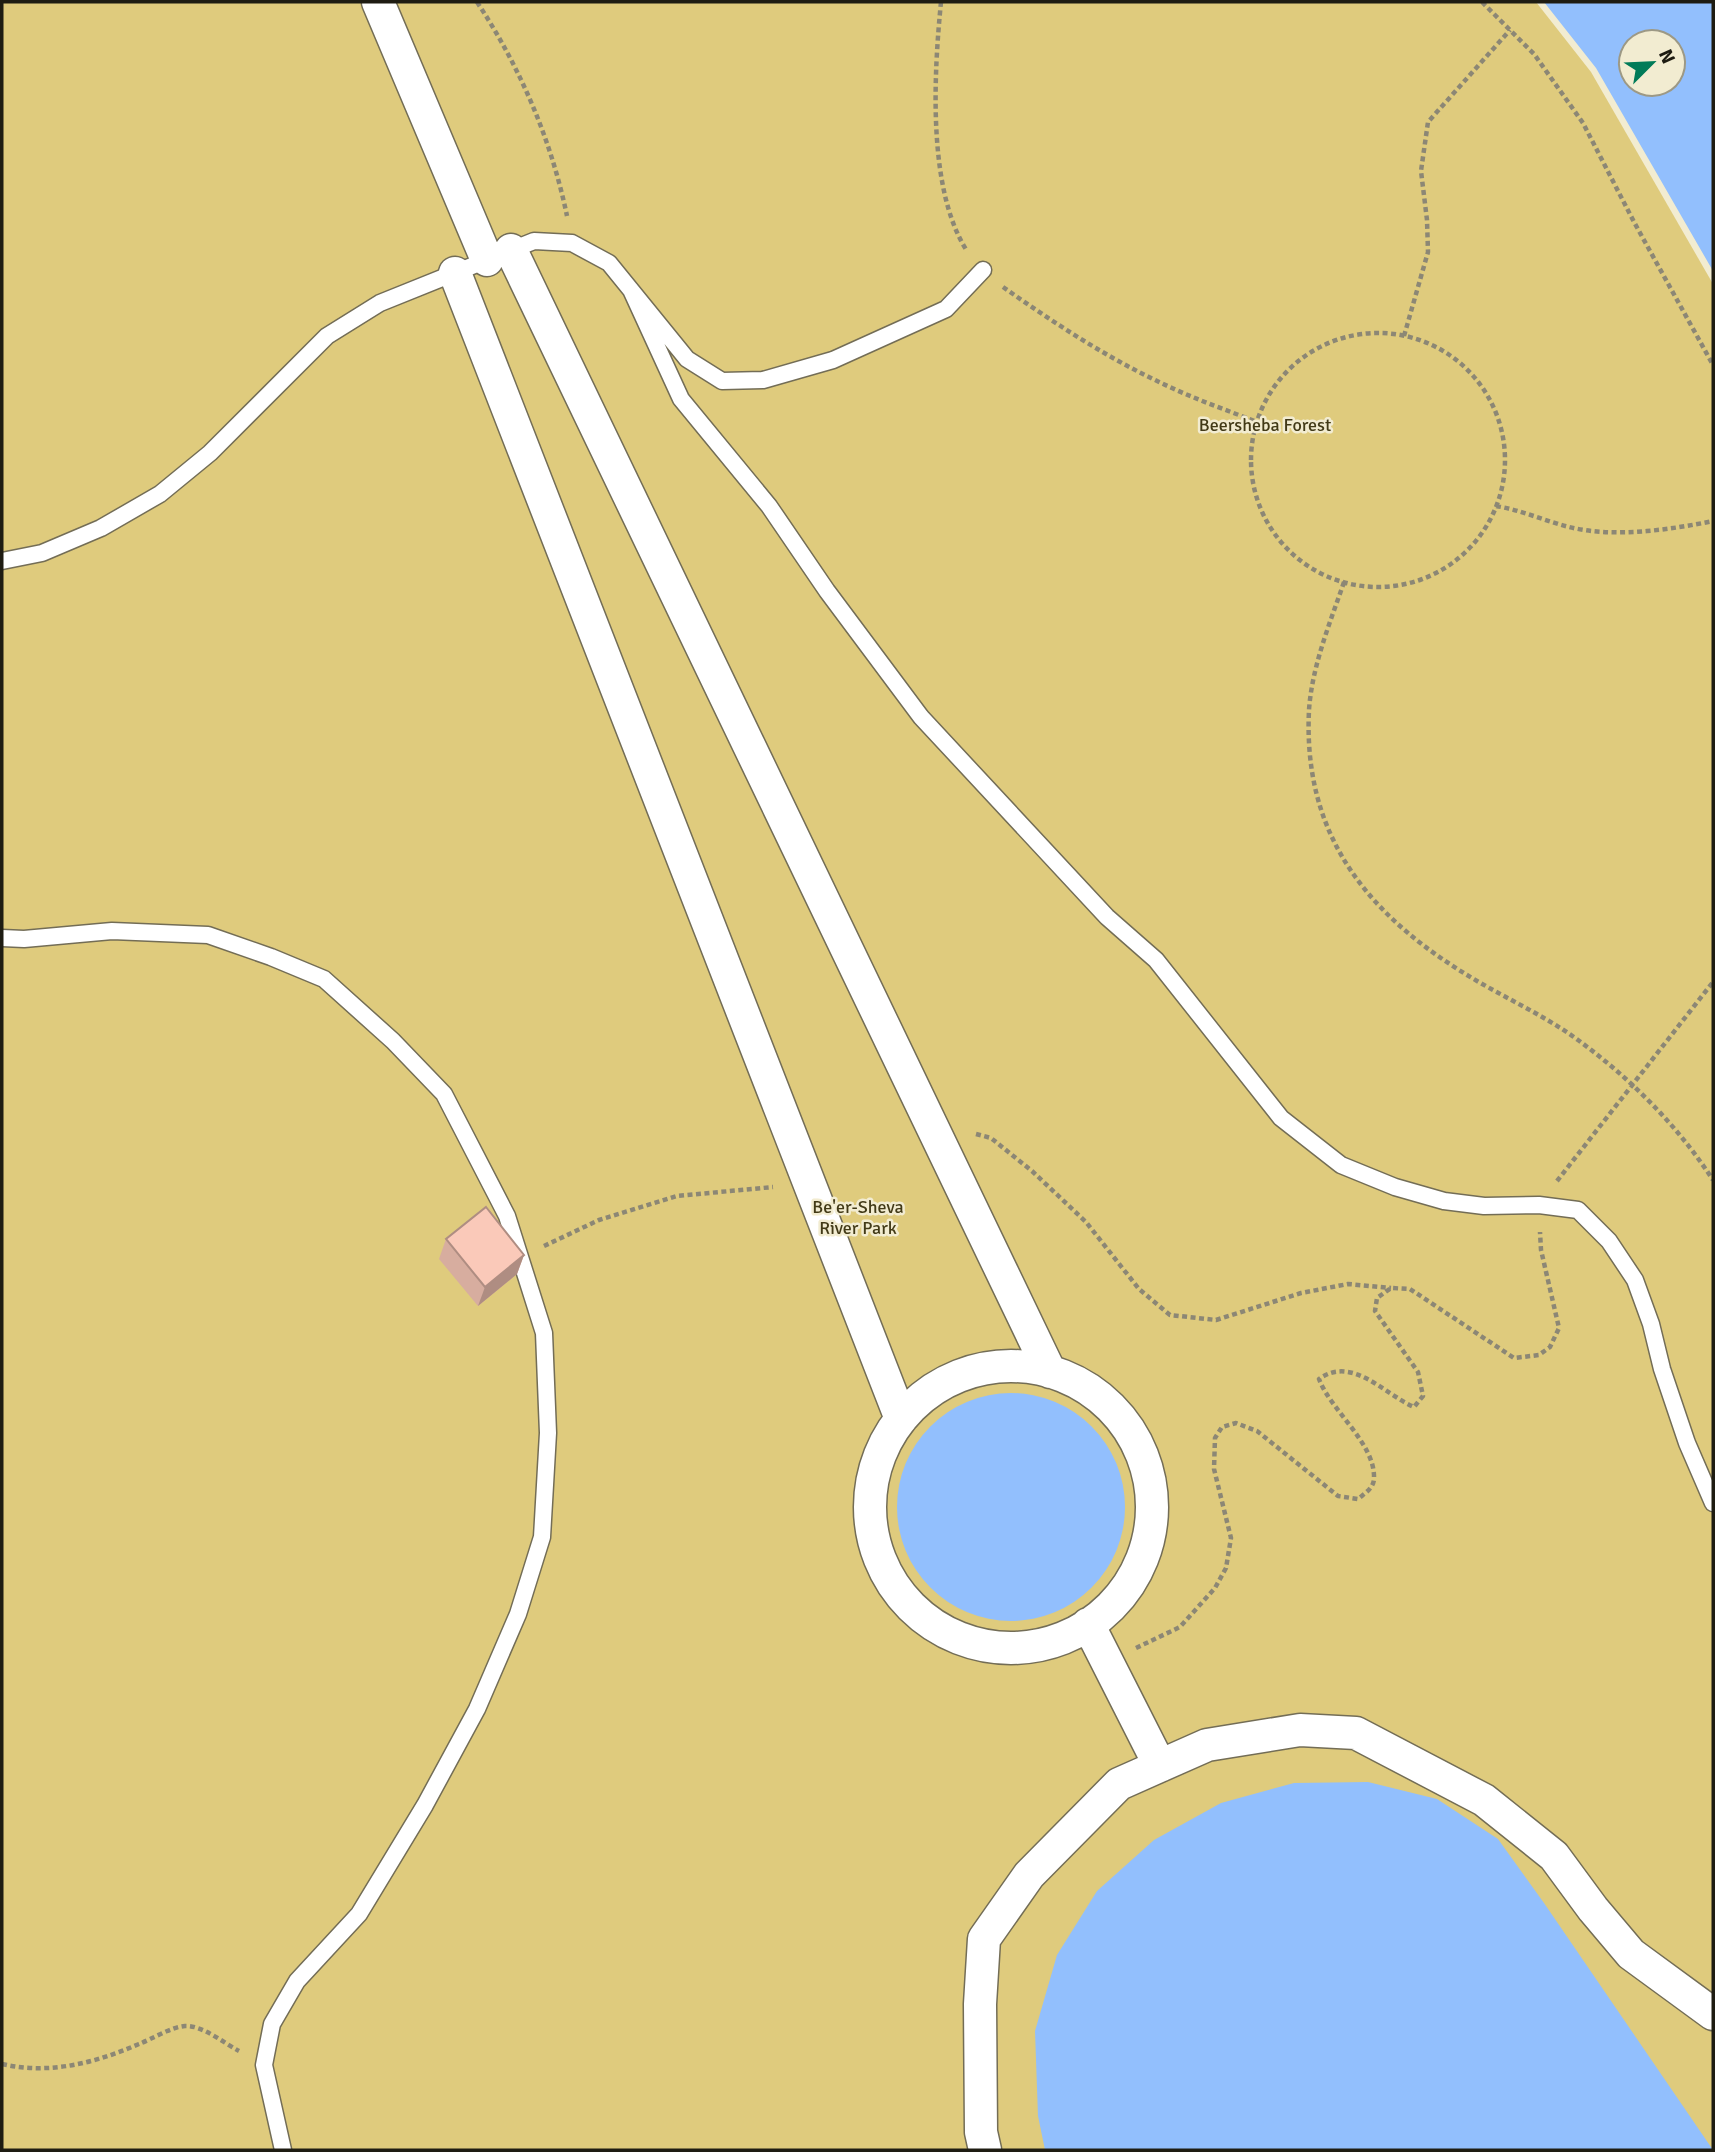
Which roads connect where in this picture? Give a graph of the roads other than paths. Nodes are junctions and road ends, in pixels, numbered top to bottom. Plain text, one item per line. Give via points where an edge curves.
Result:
1 (378, 2) edge
2 (499, 255) junction
3 (983, 270) road end
4 (455, 273) junction
5 (631, 290) junction
6 (2, 561) edge
7 (2, 938) edge
8 (1050, 1372) junction
9 (901, 1419) junction
10 (1713, 1503) edge
11 (1088, 1624) junction
12 (1160, 1766) junction
13 (1713, 2014) edge
14 (283, 2150) edge
15 (985, 2150) edge

1 - 2 street
2 - 4 lane
2 - 5 lane via 534,241 572,243 609,263
2 - 8 street
3 - 5 lane via 947,309 833,360 763,380 722,381 687,359
4 - 6 lane via 380,303 327,336 210,453 160,494 42,553
4 - 9 street
5 - 10 lane via 681,399 769,506 921,717 1107,917 1156,960 1282,1118 1341,1165 1395,1187 1484,1206 1578,1210 1609,1241 1635,1280 1683,1430
7 - 14 lane via 112,931 208,935 324,978 444,1094 508,1216 544,1332 548,1433 542,1536 518,1614 470,1721 425,1805 359,1914 297,1981 272,2024 264,2064
8 - 9 street via 1019,1366 975,1370 933,1389
8 - 11 street via 1080,1384 1114,1411 1139,1449 1151,1493 1148,1537 1133,1577 1106,1611
9 - 11 street via 873,1476 871,1520 882,1564 907,1601 941,1629 1003,1647 1046,1643
11 - 12 street
12 - 13 street via 1207,1745 1300,1730 1356,1733 1484,1800 1554,1856 1630,1954
12 - 15 street via 1119,1784 1029,1875 985,1939 979,2004

